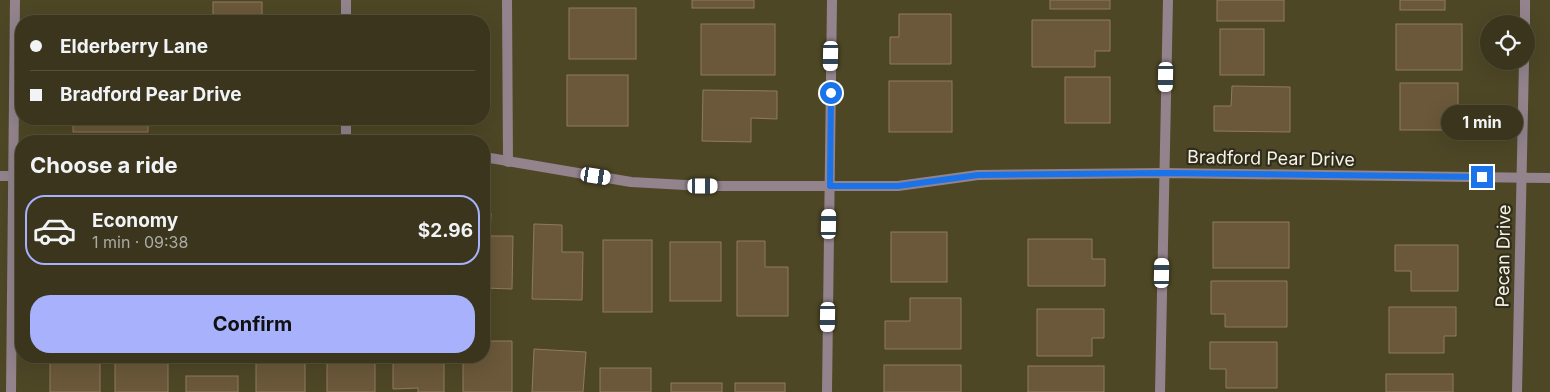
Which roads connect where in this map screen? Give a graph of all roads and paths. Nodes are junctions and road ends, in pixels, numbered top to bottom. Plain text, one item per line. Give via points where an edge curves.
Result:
1 (15, 0) edge
2 (346, 0) edge
3 (507, 0) edge
4 (832, 0) edge
5 (1168, 0) edge
6 (1525, 0) edge
7 (15, 15) edge
8 (346, 15) edge
9 (1525, 15) edge
10 (1524, 70) edge
11 (490, 158) edge
12 (508, 162) junction
13 (1164, 173) junction
14 (0, 176) edge
15 (15, 176) edge
16 (1522, 178) junction
17 (1550, 178) edge
18 (830, 186) junction
19 (15, 269) edge
20 (11, 392) edge
21 (828, 392) edge
22 (1160, 392) edge
23 (1517, 392) edge

1 - 7 street
2 - 8 street
3 - 12 street
4 - 18 street
5 - 13 street
6 - 9 street
10 - 16 street, Pecan Drive
11 - 12 street, Bradford Pear Drive
12 - 18 street, Bradford Pear Drive via 631,182 703,186
13 - 16 street, Bradford Pear Drive
13 - 18 street, Bradford Pear Drive via 978,175 898,186
13 - 22 street
14 - 15 street
16 - 17 street, Bradford Pear Drive
16 - 23 street, Pecan Drive
18 - 21 street
19 - 20 street

